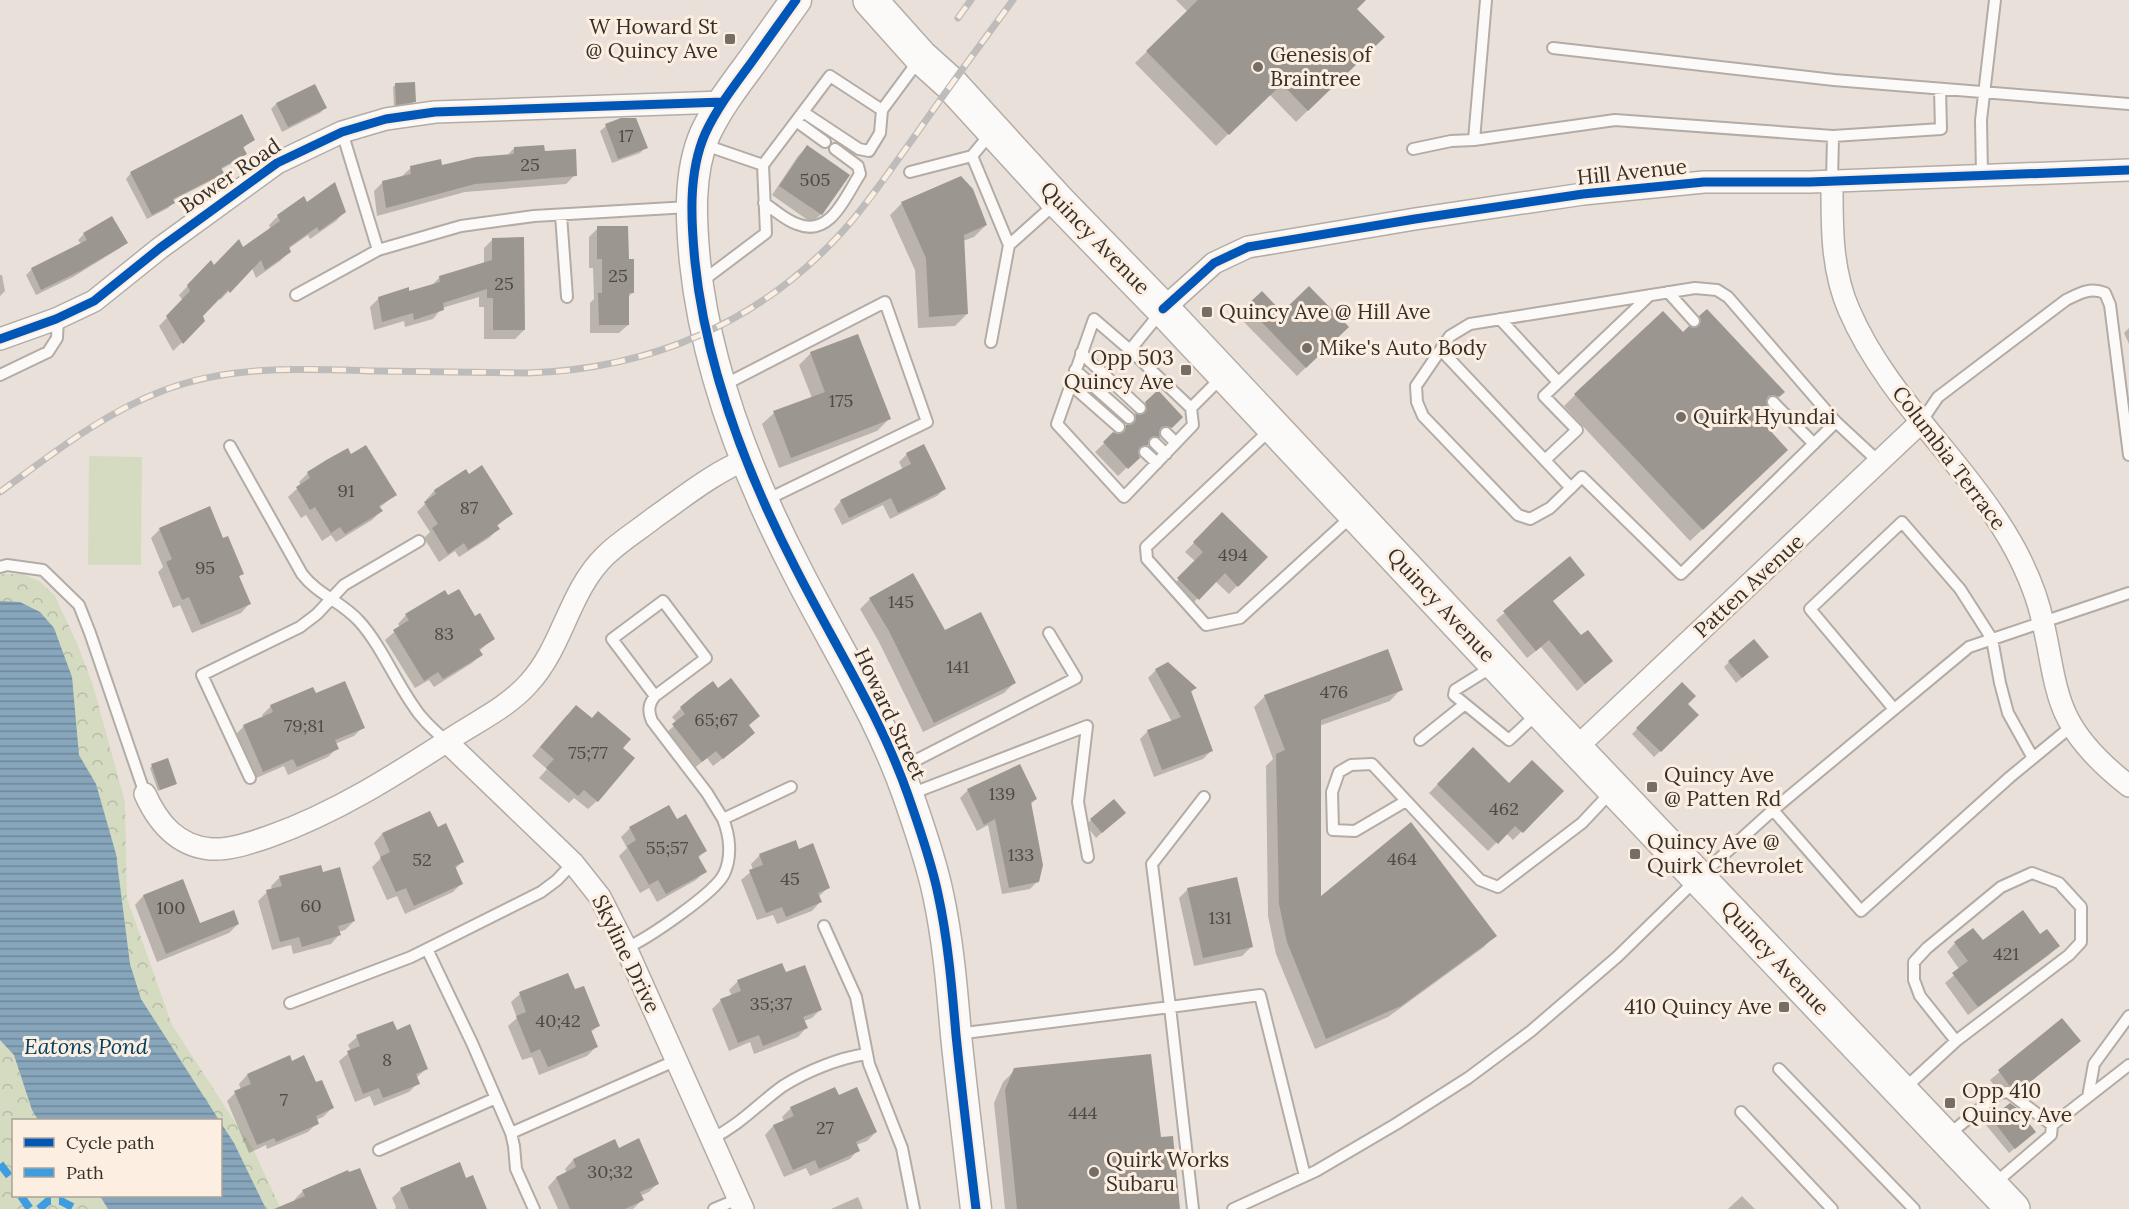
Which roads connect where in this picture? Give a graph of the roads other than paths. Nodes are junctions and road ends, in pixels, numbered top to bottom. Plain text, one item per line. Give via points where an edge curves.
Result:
1 (796, 0) edge
2 (870, 0) edge
3 (1486, 0) edge
4 (1995, 0) edge
5 (1553, 48) dead end
6 (921, 57) junction
7 (1940, 89) junction
8 (1985, 93) junction
9 (723, 102) junction
10 (2129, 104) edge
11 (882, 110) junction
12 (800, 116) junction
13 (993, 130) junction
14 (342, 132) junction
15 (1833, 136) junction
16 (1474, 140) junction
17 (825, 142) dead end
18 (702, 144) junction
19 (1413, 149) dead end
20 (835, 150) dead end
21 (859, 150) junction
22 (972, 156) junction
23 (851, 161) junction
24 (763, 165) junction
25 (2129, 170) edge
26 (910, 172) dead end
27 (1982, 174) junction
28 (1833, 181) junction
29 (1058, 201) junction
30 (764, 203) junction
31 (692, 207) junction
32 (561, 215) junction
33 (1009, 245) junction
34 (378, 250) junction
35 (698, 284) junction
36 (1668, 292) junction
37 (296, 295) dead end
38 (1651, 295) junction
39 (567, 297) dead end
40 (1163, 309) junction
41 (58, 318) junction
42 (1500, 319) junction
43 (1694, 321) dead end
44 (0, 339) edge
45 (991, 342) dead end
46 (1130, 350) junction
47 (1441, 350) junction
48 (1081, 353) junction
49 (1075, 370) junction
50 (719, 374) junction
51 (0, 375) edge
52 (1224, 375) junction
53 (1558, 382) junction
54 (1070, 384) junction
55 (1773, 402) dead end
56 (1140, 408) dead end
57 (1191, 408) junction
58 (1129, 418) dead end
59 (1836, 422) junction
60 (1921, 422) junction
61 (1119, 427) dead end
62 (1273, 427) junction
63 (1166, 433) dead end
64 (1155, 443) dead end
65 (1176, 443) junction
66 (1814, 444) junction
67 (230, 446) dead end
68 (1145, 452) dead end
69 (1166, 454) junction
70 (2129, 455) edge
71 (747, 459) junction
72 (1545, 460) junction
73 (1879, 462) junction
74 (1156, 463) junction
75 (1571, 488) junction
76 (764, 501) junction
77 (1354, 513) junction
78 (419, 541) dead end
79 (0, 567) edge
80 (2129, 593) edge
81 (331, 598) junction
82 (2043, 622) junction
83 (1049, 633) dead end
84 (1992, 639) junction
85 (1496, 664) junction
86 (655, 696) junction
87 (1465, 704) junction
88 (1894, 709) junction
89 (1540, 711) junction
90 (2072, 726) junction
91 (1420, 740) dead end
92 (447, 742) junction
93 (1576, 748) junction
94 (2033, 758) junction
95 (250, 778) dead end
96 (903, 782) junction
97 (2129, 786) edge
98 (791, 787) dead end
99 (1614, 789) junction
100 (145, 794) joint
101 (1204, 797) dead end
102 (1406, 801) junction
103 (1773, 810) junction
104 (723, 819) junction
105 (1088, 857) dead end
106 (573, 863) junction
107 (1699, 877) junction
108 (824, 926) dead end
109 (626, 948) junction
110 (427, 950) junction
111 (290, 1003) dead end
112 (1170, 1007) junction
113 (2129, 1016) edge
114 (956, 1034) junction
115 (1956, 1041) junction
116 (867, 1054) junction
117 (676, 1060) junction
118 (2129, 1065) edge
119 (1779, 1069) dead end
120 (1902, 1091) junction
121 (2088, 1096) junction
122 (496, 1098) junction
123 (1741, 1112) dead end
124 (2052, 1125) junction
125 (511, 1133) junction
126 (1946, 1138) junction
127 (711, 1139) junction
128 (379, 1150) dead end
129 (1305, 1176) junction
130 (2002, 1198) edge
131 (740, 1204) edge
132 (534, 1209) edge
133 (714, 1209) edge
134 (914, 1209) edge
135 (976, 1209) edge
136 (1193, 1209) edge
137 (1233, 1209) edge
138 (1832, 1209) edge
139 (1914, 1209) edge

1 - 9 street, Howard Street
2 - 6 main road, Quincy Avenue
3 - 16 lane
4 - 8 lane
5 - 7 lane
6 - 11 lane
6 - 13 main road, Quincy Avenue
7 - 8 lane
7 - 15 lane via 1941,129
8 - 10 lane
8 - 27 lane via 1980,132
9 - 14 street, Bower Road via 435,112 386,118
9 - 18 street, Howard Street
11 - 12 lane via 830,76
11 - 21 lane via 880,134 869,151
12 - 17 lane
12 - 21 lane
12 - 24 lane
13 - 22 lane
13 - 29 main road, Quincy Avenue
14 - 34 lane
14 - 41 street, Bower Road via 277,163 94,301
15 - 16 lane via 1615,120
15 - 28 lane
16 - 19 lane
18 - 24 lane
18 - 31 street, Howard Street
20 - 23 lane
21 - 23 lane
22 - 26 lane
22 - 33 lane
23 - 30 lane via 860,174 829,221 813,228 795,224
24 - 30 lane
25 - 27 street, Hill Avenue
27 - 28 street, Hill Avenue
28 - 40 street, Hill Avenue via 1704,182 1616,190 1260,244 1214,263
28 - 60 street, Columbia Terrace via 1834,258 1848,309 1871,353
29 - 33 lane
29 - 40 main road, Quincy Avenue
30 - 35 lane via 766,233
31 - 32 lane
31 - 35 street, Howard Street
32 - 34 lane via 461,226
32 - 39 lane
33 - 45 lane
34 - 37 lane
35 - 50 street, Howard Street
36 - 38 lane
36 - 43 lane
36 - 59 lane via 1695,288 1717,290 1728,297
38 - 42 lane
38 - 53 lane
40 - 46 lane
40 - 52 main road, Quincy Avenue
41 - 44 street, Bower Road
41 - 51 lane via 57,338 48,352
42 - 47 lane via 1470,324 1450,336
42 - 53 lane
46 - 48 lane via 1094,319
46 - 57 lane
47 - 72 lane
47 - 75 lane via 1416,386 1423,416 1518,515 1530,519 1550,508
48 - 49 lane
48 - 56 lane
49 - 54 lane
49 - 58 lane
50 - 71 street, Howard Street
50 - 76 lane via 885,302 927,422
52 - 57 lane
52 - 62 main road, Quincy Avenue
53 - 72 lane via 1544,396 1577,430
54 - 61 lane
54 - 74 lane via 1057,424 1124,497
55 - 66 lane
57 - 65 lane via 1193,426
59 - 66 lane
59 - 73 lane
60 - 70 lane via 1938,398 2066,300 2096,289 2105,293 2110,305
60 - 73 street, Patten Avenue
60 - 82 street, Columbia Terrace via 2002,526 2026,571
62 - 77 main road, Quincy Avenue
62 - 77 lane via 1146,548 1147,560 1206,625 1240,618
63 - 65 lane
64 - 69 lane
65 - 69 lane
66 - 75 lane via 1681,574 1582,477
67 - 81 lane via 302,574
68 - 74 lane
69 - 74 lane
71 - 76 street, Howard Street
71 - 92 street via 705,481 604,557 586,579 556,644 529,683 508,702
72 - 75 lane
73 - 93 street, Patten Avenue
76 - 96 street, Howard Street via 871,708
77 - 85 main road, Quincy Avenue
78 - 81 lane via 352,579
79 - 100 lane via 43,570 79,605
80 - 82 lane
81 - 92 lane via 360,622 413,706
81 - 95 lane via 300,627 202,675
82 - 84 lane
82 - 90 street, Columbia Terrace via 2059,696
83 - 96 lane via 1076,678
84 - 88 lane via 1969,647
84 - 88 lane via 1960,589 1902,522 1810,609
84 - 94 lane via 2008,713
85 - 87 lane via 1455,690 1454,695
85 - 89 main road, Quincy Avenue
86 - 86 lane via 612,639 663,601 706,658
86 - 104 lane via 649,710 652,721
87 - 89 lane via 1509,740
87 - 91 lane
88 - 103 lane
89 - 93 main road, Quincy Avenue
90 - 94 lane
90 - 97 street, Columbia Terrace via 2099,759
92 - 100 street via 331,811 230,848 198,847 177,837 160,822
92 - 106 street, Skyline Drive
93 - 99 main road, Quincy Avenue
94 - 103 lane via 1861,911
96 - 105 lane via 1087,726 1078,802
96 - 114 street, Howard Street via 941,908
98 - 104 lane
99 - 102 lane via 1582,824 1498,887 1480,880
99 - 107 main road, Quincy Avenue
101 - 112 lane via 1152,864
102 - 102 lane via 1372,765 1351,765 1339,772 1332,792 1333,830 1355,831
103 - 107 lane
104 - 109 lane via 729,844 726,868 719,882 655,932
106 - 109 street, Skyline Drive via 604,903
106 - 110 lane via 541,892
107 - 120 main road, Quincy Avenue
107 - 129 lane via 1617,957 1531,1031 1468,1078
108 - 116 lane via 856,997
109 - 117 street, Skyline Drive
110 - 111 lane
110 - 122 lane
112 - 114 lane
112 - 129 lane via 1260,995
112 - 136 lane
113 - 121 lane via 2094,1064
114 - 135 street, Howard Street
115 - 115 lane via 2081,942 2081,907 2059,883 2032,873 2001,887 1914,962 1914,980 1920,996
115 - 120 lane
116 - 127 lane via 839,1060 792,1081 739,1123
116 - 134 lane via 902,1148
117 - 125 lane
117 - 127 street, Skyline Drive
118 - 121 lane
119 - 139 lane
120 - 126 main road, Quincy Avenue
121 - 124 lane
122 - 125 lane
122 - 128 lane
123 - 138 lane
124 - 126 lane via 2008,1092 1999,1093
124 - 130 lane via 2051,1135
125 - 132 lane via 516,1169
126 - 130 main road, Quincy Avenue
127 - 131 street, Skyline Drive
129 - 137 lane
131 - 133 lane

